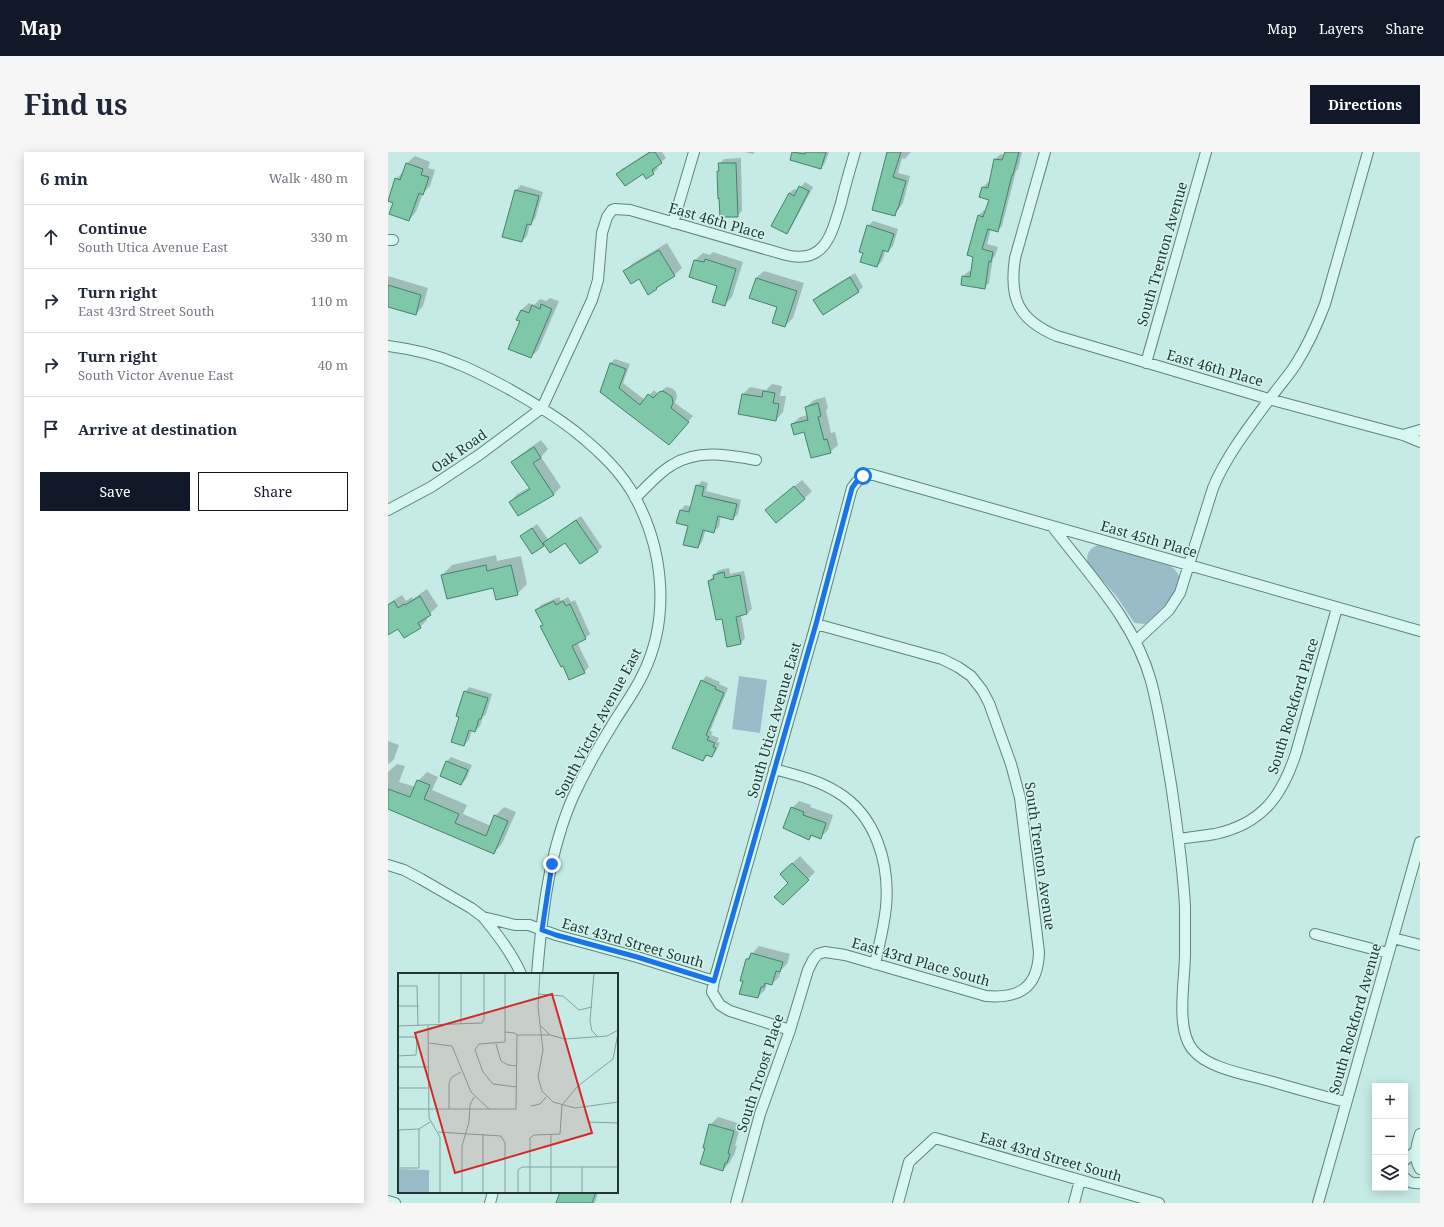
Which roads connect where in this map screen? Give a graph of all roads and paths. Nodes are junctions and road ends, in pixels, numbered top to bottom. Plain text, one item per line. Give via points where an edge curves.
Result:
1 (694, 152) edge
2 (855, 152) edge
3 (1045, 152) edge
4 (1206, 152) edge
5 (1368, 152) edge
6 (673, 223) junction
7 (388, 346) edge
8 (1146, 363) junction
9 (1270, 399) junction
10 (542, 408) junction
11 (1420, 430) edge
12 (1403, 435) junction
13 (1420, 442) edge
14 (756, 460) dead end
15 (870, 474) joint
16 (635, 498) junction
17 (388, 510) edge
18 (1052, 526) junction
19 (1190, 566) junction
20 (1337, 608) junction
21 (816, 624) junction
22 (1420, 631) edge
23 (1136, 640) junction
24 (774, 769) junction
25 (1179, 839) junction
26 (1420, 842) edge
27 (388, 865) edge
28 (483, 917) junction
29 (542, 930) junction
30 (1315, 934) dead end
31 (1392, 938) junction
32 (1420, 945) edge
33 (1388, 953) junction
34 (818, 954) joint
35 (875, 964) junction
36 (521, 973) edge
37 (537, 973) edge
38 (714, 981) junction
39 (1016, 994) joint
40 (790, 1030) junction
41 (1346, 1102) junction
42 (1420, 1134) edge
43 (1416, 1151) junction
44 (1408, 1158) edge
45 (1420, 1168) edge
46 (1080, 1180) junction
47 (1408, 1181) edge
48 (1420, 1183) edge
49 (493, 1193) edge
50 (388, 1201) edge
51 (395, 1203) edge
52 (490, 1203) edge
53 (736, 1203) edge
54 (898, 1203) edge
55 (1074, 1203) edge
56 (1159, 1203) edge
57 (1318, 1203) edge

1 - 6 street
2 - 6 street, East 46th Place via 831,236 815,253 795,257
3 - 8 street, East 46th Place via 1013,273 1015,295 1024,315 1045,331 1057,336
4 - 8 street, South Trenton Avenue
5 - 9 street via 1325,304 1296,365
6 - 10 street, East 46th Place via 622,208 612,210 607,217 602,233 598,280 592,300
7 - 10 street via 405,348 458,364
8 - 9 street, East 46th Place
9 - 12 street, East 46th Place
9 - 19 street via 1219,474
10 - 16 street, South Victor Avenue East via 594,447
10 - 17 street, Oak Road via 431,487
11 - 12 street
12 - 13 street, East 46th Place
14 - 16 street via 711,454 689,457 672,465
15 - 18 street, East 45th Place
15 - 21 street, South Utica Avenue East via 863,476 852,488
16 - 29 street, South Victor Avenue East via 654,544 659,568 659,613 656,635 642,675 594,756 573,798 552,864
18 - 19 street, East 45th Place
18 - 23 street via 1118,610
19 - 20 street, East 45th Place
19 - 23 street via 1180,593 1169,610
20 - 22 street, East 45th Place
20 - 25 street, South Rockford Place via 1296,753 1282,788 1272,802 1249,822 1216,834
21 - 24 street, South Utica Avenue East
21 - 39 street, South Trenton Avenue via 942,660 971,676 982,690 1011,764 1020,798 1039,952 1036,974 1025,988
23 - 25 street via 1158,712
24 - 35 street via 814,780 838,793 856,806 876,837 883,858 886,906
24 - 38 street, South Utica Avenue East
25 - 41 street via 1184,906 1183,1030 1193,1050 1212,1064
26 - 31 street, South Rockford Avenue
27 - 28 street, East 43rd Street South via 421,879
28 - 29 street, East 43rd Street South via 515,925 529,925
28 - 36 street via 500,938
29 - 37 street, South Victor Avenue East
29 - 38 street, East 43rd Street South
30 - 33 street
31 - 32 street
31 - 33 street, South Rockford Avenue
33 - 41 street, South Rockford Avenue
34 - 35 street, East 43rd Place South via 833,952
34 - 40 street, South Troost Place via 808,970
35 - 39 street, East 43rd Place South via 986,996
38 - 40 street, East 43rd Street South via 712,992 720,1005 730,1011
40 - 53 street, South Troost Place via 760,1114
41 - 57 street, South Rockford Avenue
42 - 43 street
43 - 44 street
43 - 45 street via 1416,1160
46 - 54 street, East 43rd Street South via 935,1138 909,1162
46 - 55 street
46 - 56 street, East 43rd Street South
47 - 48 street
49 - 52 street
50 - 51 street

